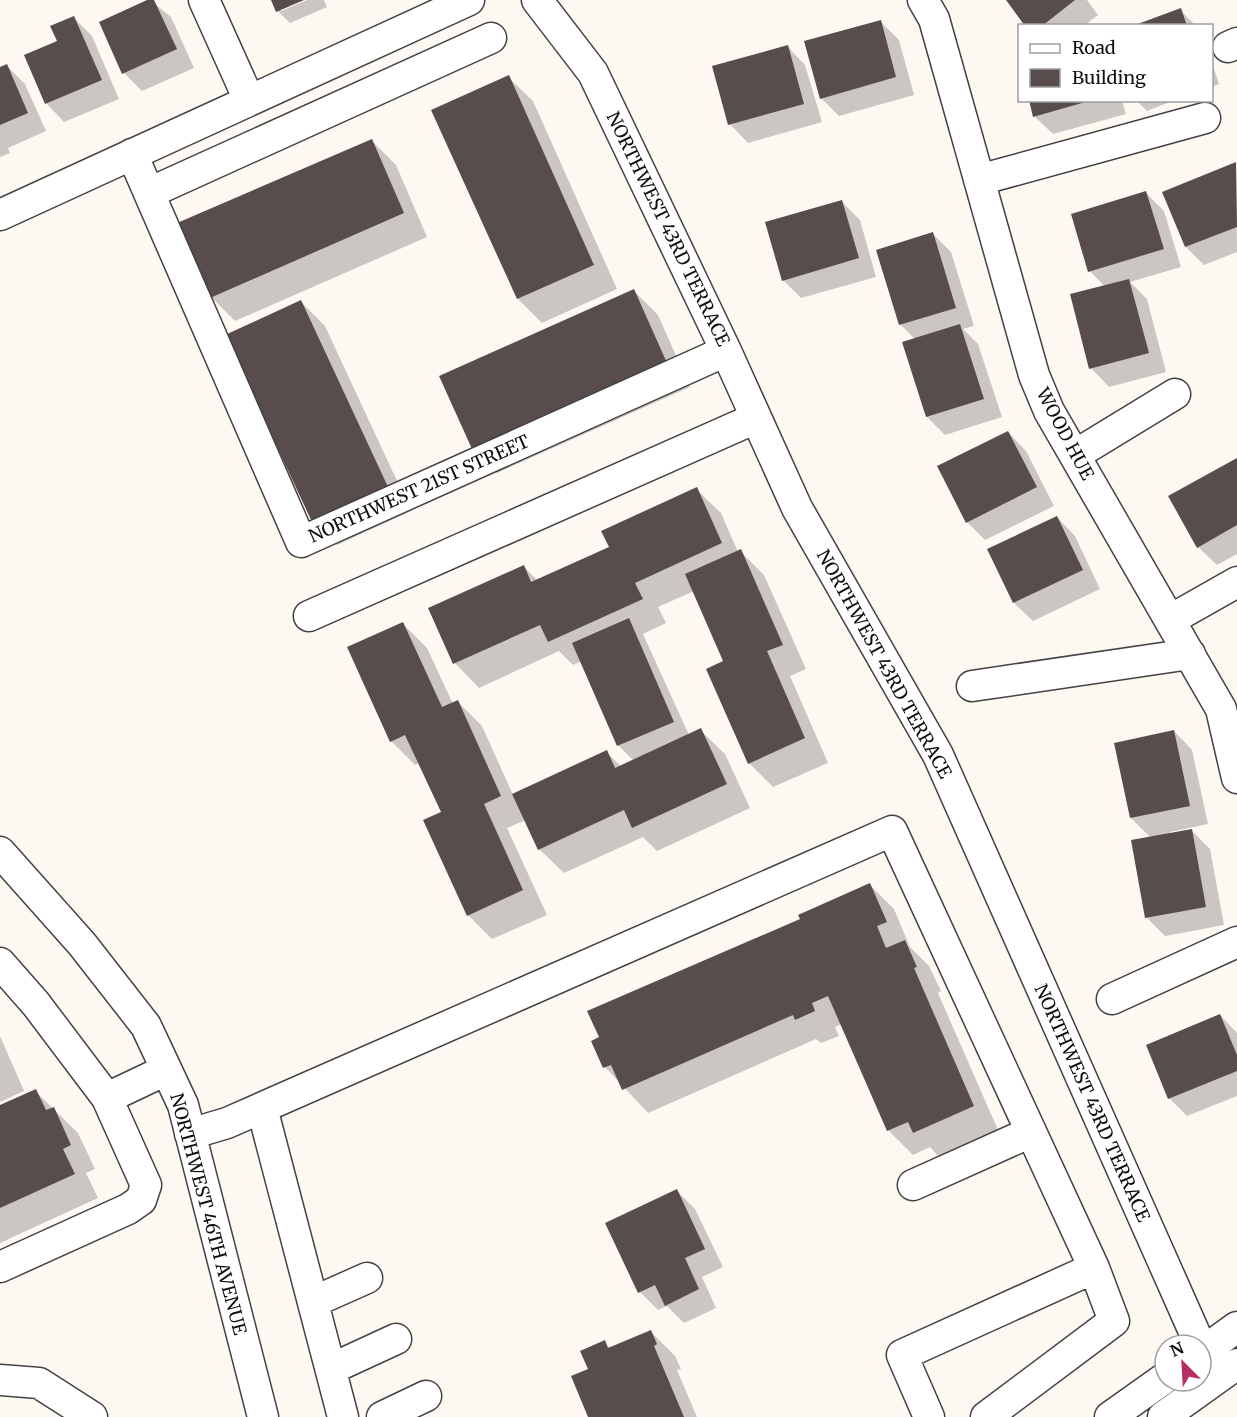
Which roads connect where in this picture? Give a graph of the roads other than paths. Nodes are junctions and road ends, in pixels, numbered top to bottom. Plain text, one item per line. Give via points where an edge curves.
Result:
1 (204, 0) edge
2 (469, 0) edge
3 (537, 0) edge
4 (923, 0) edge
5 (491, 38) dead end
6 (249, 100) junction
7 (1205, 118) dead end
8 (132, 154) junction
9 (979, 180) junction
10 (148, 193) junction
11 (0, 215) edge
12 (726, 351) junction
13 (1175, 394) dead end
14 (756, 418) junction
15 (1075, 455) junction
16 (1237, 582) edge
17 (309, 616) dead end
18 (1170, 620) junction
19 (1190, 654) junction
20 (972, 686) dead end
21 (1237, 778) edge
22 (0, 852) edge
23 (1237, 942) edge
24 (0, 963) edge
25 (1112, 999) dead end
26 (166, 1070) junction
27 (107, 1098) junction
28 (262, 1108) junction
29 (1031, 1132) junction
30 (190, 1134) junction
31 (913, 1185) dead end
32 (0, 1267) edge
33 (1094, 1268) junction
34 (367, 1278) dead end
35 (313, 1302) junction
36 (1237, 1327) edge
37 (1194, 1333) edge
38 (396, 1339) dead end
39 (1213, 1342) edge
40 (1213, 1358) edge
41 (331, 1369) junction
42 (1230, 1370) edge
43 (0, 1380) edge
44 (1153, 1387) edge
45 (426, 1396) dead end
46 (92, 1417) edge
47 (264, 1417) edge
48 (343, 1417) edge
49 (382, 1417) edge
50 (928, 1417) edge
51 (986, 1417) edge
52 (1110, 1417) edge
53 (1163, 1417) edge

1 - 6 street
2 - 6 street
3 - 12 street, NORTHWEST 43RD TERRACE via 593,73
4 - 9 street, WOOD HUE via 934,19
5 - 10 street
6 - 8 street
7 - 9 street
8 - 10 street, NORTHWEST 21ST STREET
8 - 11 street
9 - 15 street, WOOD HUE via 1034,375 1049,411
10 - 12 street, NORTHWEST 21ST STREET via 300,542
12 - 14 street, NORTHWEST 43RD TERRACE
13 - 15 street
14 - 17 street
14 - 37 street, NORTHWEST 43RD TERRACE via 797,508 938,755
15 - 18 street, WOOD HUE
16 - 18 street
18 - 19 street, WOOD HUE
19 - 20 street
19 - 21 street, WOOD HUE via 1221,709
22 - 26 street, NORTHWEST 46TH AVENUE via 82,944 146,1026
23 - 25 street
24 - 27 street
26 - 27 street
26 - 30 street, NORTHWEST 46TH AVENUE via 183,1106
27 - 32 street via 146,1185 141,1200
28 - 29 street via 892,831
28 - 30 street
28 - 35 street
29 - 31 street
29 - 33 street
30 - 47 street, NORTHWEST 46TH AVENUE
33 - 50 street via 902,1355
33 - 51 street via 1114,1321
34 - 35 street
35 - 41 street
36 - 39 street
38 - 41 street
40 - 42 street, NORTHWEST 43RD TERRACE
41 - 48 street
42 - 53 street
43 - 46 street via 39,1383
44 - 52 street
45 - 49 street

